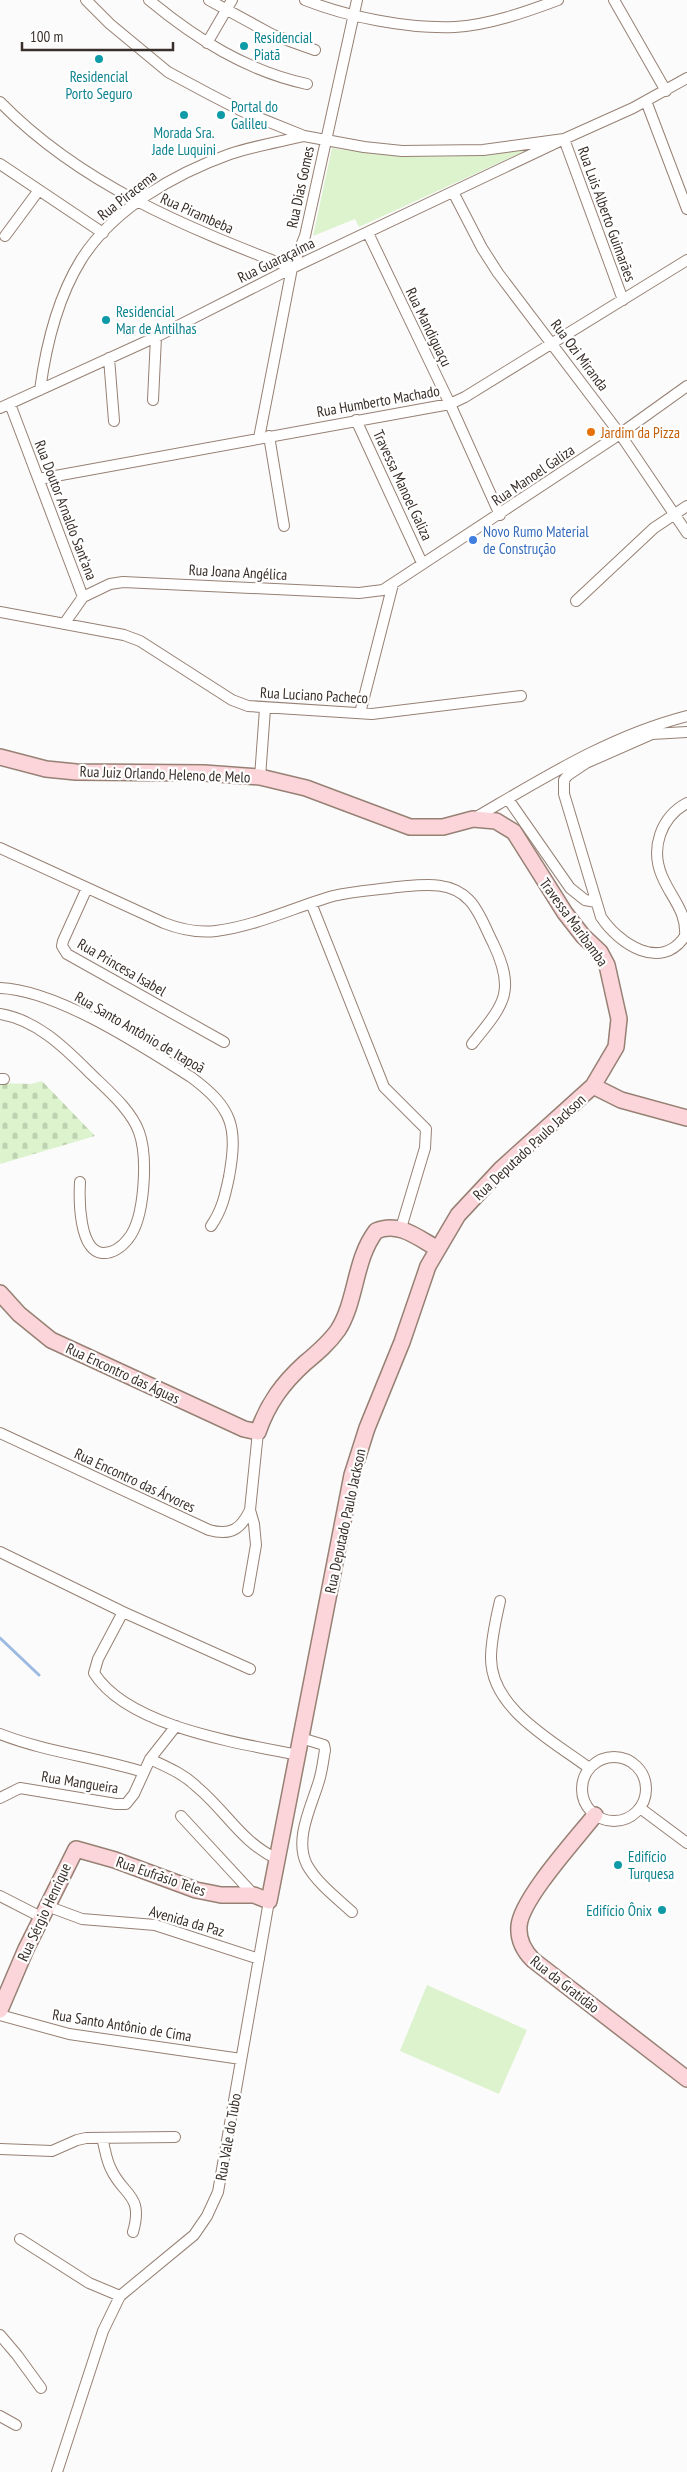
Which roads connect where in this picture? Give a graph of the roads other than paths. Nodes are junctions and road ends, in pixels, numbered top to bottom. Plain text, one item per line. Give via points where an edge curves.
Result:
1 (86, 0) edge
2 (149, 0) edge
3 (208, 0) edge
4 (232, 0) edge
5 (305, 0) edge
6 (357, 0) edge
7 (558, 0) edge
8 (614, 0) edge
9 (226, 11) junction
10 (354, 15) junction
11 (207, 44) junction
12 (315, 50) dead end
13 (687, 78) edge
14 (306, 84) dead end
15 (666, 91) junction
16 (0, 102) edge
17 (646, 102) junction
18 (304, 136) junction
19 (564, 139) junction
20 (326, 141) junction
21 (0, 164) edge
22 (39, 190) junction
23 (453, 192) junction
24 (137, 203) junction
25 (687, 209) edge
26 (103, 233) junction
27 (368, 233) junction
28 (4, 236) dead end
29 (687, 260) edge
30 (292, 268) junction
31 (622, 300) junction
32 (156, 337) junction
33 (552, 342) junction
34 (109, 358) junction
35 (687, 386) edge
36 (40, 390) junction
37 (153, 400) dead end
38 (10, 404) junction
39 (450, 404) junction
40 (0, 408) edge
41 (356, 420) junction
42 (114, 421) dead end
43 (620, 434) junction
44 (264, 437) junction
45 (39, 479) junction
46 (687, 506) edge
47 (674, 514) junction
48 (500, 515) junction
49 (284, 526) dead end
50 (687, 533) edge
51 (422, 563) junction
52 (393, 584) junction
53 (83, 597) junction
54 (576, 601) dead end
55 (0, 612) edge
56 (64, 624) junction
57 (522, 696) dead end
58 (264, 709) junction
59 (360, 713) junction
60 (687, 716) edge
61 (687, 732) edge
62 (0, 757) edge
63 (260, 777) junction
64 (508, 799) junction
65 (687, 803) edge
66 (473, 819) junction
67 (0, 848) edge
68 (87, 888) junction
69 (596, 902) junction
70 (311, 903) junction
71 (0, 988) edge
72 (0, 1014) edge
73 (224, 1042) dead end
74 (472, 1044) dead end
75 (593, 1086) junction
76 (687, 1118) edge
77 (80, 1182) dead end
78 (458, 1215) junction
79 (211, 1226) dead end
80 (401, 1228) junction
81 (424, 1241) junction
82 (438, 1249) junction
83 (0, 1293) edge
84 (258, 1432) junction
85 (0, 1433) edge
86 (250, 1510) junction
87 (0, 1552) edge
88 (248, 1591) dead end
89 (500, 1601) dead end
90 (123, 1612) junction
91 (250, 1669) dead end
92 (176, 1726) junction
93 (0, 1734) edge
94 (301, 1738) junction
95 (298, 1755) junction
96 (150, 1759) junction
97 (590, 1768) junction
98 (143, 1772) junction
99 (0, 1798) edge
100 (640, 1808) junction
101 (595, 1815) junction
102 (181, 1816) dead end
103 (687, 1843) edge
104 (83, 1849) joint
105 (277, 1860) junction
106 (0, 1896) edge
107 (254, 1896) junction
108 (269, 1901) junction
109 (44, 1912) junction
110 (352, 1912) dead end
111 (259, 1959) junction
112 (0, 2010) edge
113 (0, 2015) edge
114 (241, 2059) junction
115 (687, 2079) edge
116 (175, 2137) dead end
117 (102, 2138) junction
118 (0, 2149) edge
119 (133, 2232) dead end
120 (20, 2239) dead end
121 (120, 2296) junction
122 (0, 2335) edge
123 (41, 2388) dead end
124 (0, 2416) edge
125 (16, 2425) dead end
126 (57, 2472) edge

1 - 18 street via 168,72 242,111
2 - 11 street
3 - 9 street
4 - 9 street
5 - 10 street
6 - 10 street, Rua Dias Gomes
7 - 10 street via 491,21 455,27
8 - 15 street
9 - 11 street
9 - 12 street via 273,36
10 - 20 street, Rua Dias Gomes
11 - 14 street via 260,70
13 - 15 street, Rua Guaraçaíma
15 - 17 street, Rua Guaraçaíma
16 - 24 street, Rua Pirambeba via 42,140
17 - 19 street, Rua Guaraçaíma
17 - 25 street
18 - 20 street
18 - 24 street, Rua Piracema via 198,166
19 - 20 street via 484,150 444,151 402,150
19 - 23 street, Rua Guaraçaíma
19 - 31 street, Rua Luis Alberto Guimarães
20 - 30 street, Rua Dias Gomes via 305,236
21 - 22 street
22 - 26 street
22 - 28 street
23 - 27 street, Rua Guaraçaíma
23 - 33 street, Rua Ozi Miranda via 482,248
24 - 26 street, Rua Piracema
24 - 30 street, Rua Pirambeba
26 - 36 street, Rua Piracema via 81,260 62,300 47,346
27 - 30 street, Rua Guaraçaíma
27 - 39 street, Rua Mandiguaçu
29 - 31 street, Rua Humberto Machado
30 - 32 street, Rua Guaraçaíma
30 - 44 street, Rua Dias Gomes
31 - 33 street, Rua Humberto Machado
32 - 34 street, Rua Guaraçaíma
32 - 37 street
33 - 39 street, Rua Humberto Machado
33 - 43 street, Rua Ozi Miranda
34 - 36 street, Rua Guaraçaíma
34 - 42 street
35 - 43 street, Rua Manoel Galiza
36 - 38 street, Rua Guaraçaíma
38 - 40 street, Rua Guaraçaíma
38 - 45 street, Rua Doutor Arnaldo Sant'ana
39 - 41 street, Rua Humberto Machado
39 - 48 street, Rua Mandiguaçu
41 - 44 street, Rua Humberto Machado
41 - 51 street, Travessa Manoel Galiza
43 - 47 street, Rua Ozi Miranda
43 - 48 street, Rua Manoel Galiza
44 - 45 street, Rua Humberto Machado
44 - 49 street
45 - 53 street, Rua Doutor Arnaldo Sant'ana
46 - 47 street
47 - 50 street, Rua Ozi Miranda
47 - 54 street via 654,528
48 - 51 street, Rua Manoel Galiza
51 - 52 street, Rua Manoel Galiza
52 - 53 street, Rua Joana Angélica via 382,590 359,593 123,582 110,584
52 - 59 street
53 - 56 street, Rua Doutor Arnaldo Sant'ana
55 - 56 street, Rua Luciano Pacheco
56 - 58 street, Rua Luciano Pacheco via 106,630 140,641 232,700
57 - 59 street, Rua Luciano Pacheco
58 - 59 street, Rua Luciano Pacheco
58 - 63 street
60 - 64 street, Rua Juiz Orlando Heleno de Melo via 648,727 596,750
61 - 69 street via 663,732 640,738 586,763 564,780 564,794
62 - 63 main road, Rua Juiz Orlando Heleno de Melo via 46,769 76,772 204,772
63 - 66 main road, Rua Juiz Orlando Heleno de Melo via 306,788 410,827 443,827
64 - 66 street, Rua Juiz Orlando Heleno de Melo
64 - 69 street via 570,888 585,900
65 - 69 street via 666,819 658,848 661,876 685,917 685,936 679,944 663,953 640,950 609,929
66 - 75 main road, Travessa Maribamba via 496,821 514,832 565,912 600,952 607,965 619,1033 616,1047
67 - 68 street
68 - 70 street via 180,929 198,932 233,928
68 - 73 street, Rua Princesa Isabel via 63,941 64,950
70 - 74 street via 343,893 429,885 446,886 470,900 502,963 506,978 502,1005
70 - 80 street via 384,1087 426,1129 425,1148
71 - 79 street, Rua Santo Antônio de Itapoã via 34,993 70,1008 206,1088 232,1128 234,1151 224,1206
72 - 77 street via 22,1021 54,1039 108,1092 139,1131 144,1158 138,1218 129,1239 113,1252 98,1252 87,1240 79,1205
75 - 76 main road, Rua Deputado Paulo Jackson via 621,1100
75 - 78 main road, Rua Deputado Paulo Jackson via 501,1169
78 - 81 main road, Rua Deputado Paulo Jackson
78 - 82 main road, Rua Deputado Paulo Jackson
80 - 81 main road
80 - 84 main road via 384,1228 370,1238 346,1314 337,1331 277,1392
81 - 82 main road
82 - 94 main road, Rua Deputado Paulo Jackson via 420,1286 352,1475
83 - 84 main road, Rua Encontro das Águas via 19,1314 51,1340 244,1429
84 - 86 street
85 - 86 street, Rua Encontro das Árvores via 210,1530 228,1533 235,1530 242,1526
86 - 88 street via 256,1545
87 - 90 street
89 - 97 street via 490,1659 495,1684 501,1695 529,1723
90 - 91 street
90 - 92 street via 94,1673 140,1712
92 - 95 street via 208,1737
92 - 96 street, Rua Mangueira
93 - 98 street via 54,1752
94 - 95 main road, Rua Deputado Paulo Jackson
94 - 110 street via 320,1742 325,1750 302,1850 317,1878
95 - 105 main road, Rua Vale do Tubo
96 - 98 street, Rua Mangueira
96 - 105 street via 197,1786 242,1836
97 - 100 street via 598,1761 619,1758 638,1768 644,1782
97 - 101 street via 581,1787 582,1798
98 - 99 street, Rua Mangueira via 134,1794 122,1805 20,1788
100 - 101 street via 619,1821
100 - 103 street
101 - 115 main road, Rua da Gratidão via 524,1907 519,1926 522,1944 532,1960
102 - 107 street
104 - 107 main road, Rua Eufrãsio Teles via 196,1890
104 - 109 main road, Rua Sérgio Henrique via 72,1853
105 - 108 main road, Rua Vale do Tubo
106 - 109 street, Avenida da Paz
107 - 108 main road, Rua Eufrãsio Teles
108 - 111 street, Rua Vale do Tubo
109 - 111 street, Avenida da Paz via 82,1919 155,1925
109 - 112 main road, Rua Sérgio Henrique
111 - 114 street, Rua Vale do Tubo
113 - 114 street, Rua Santo Antônio de Cima via 91,2038
114 - 121 street, Rua Vale do Tubo via 224,2168 208,2216 194,2235
116 - 117 street
117 - 118 street via 77,2140 52,2151
117 - 119 street via 110,2168 134,2202 136,2224
120 - 121 street via 89,2283
121 - 126 street, Rua Vale do Tubo via 103,2331
122 - 123 street
124 - 125 street

